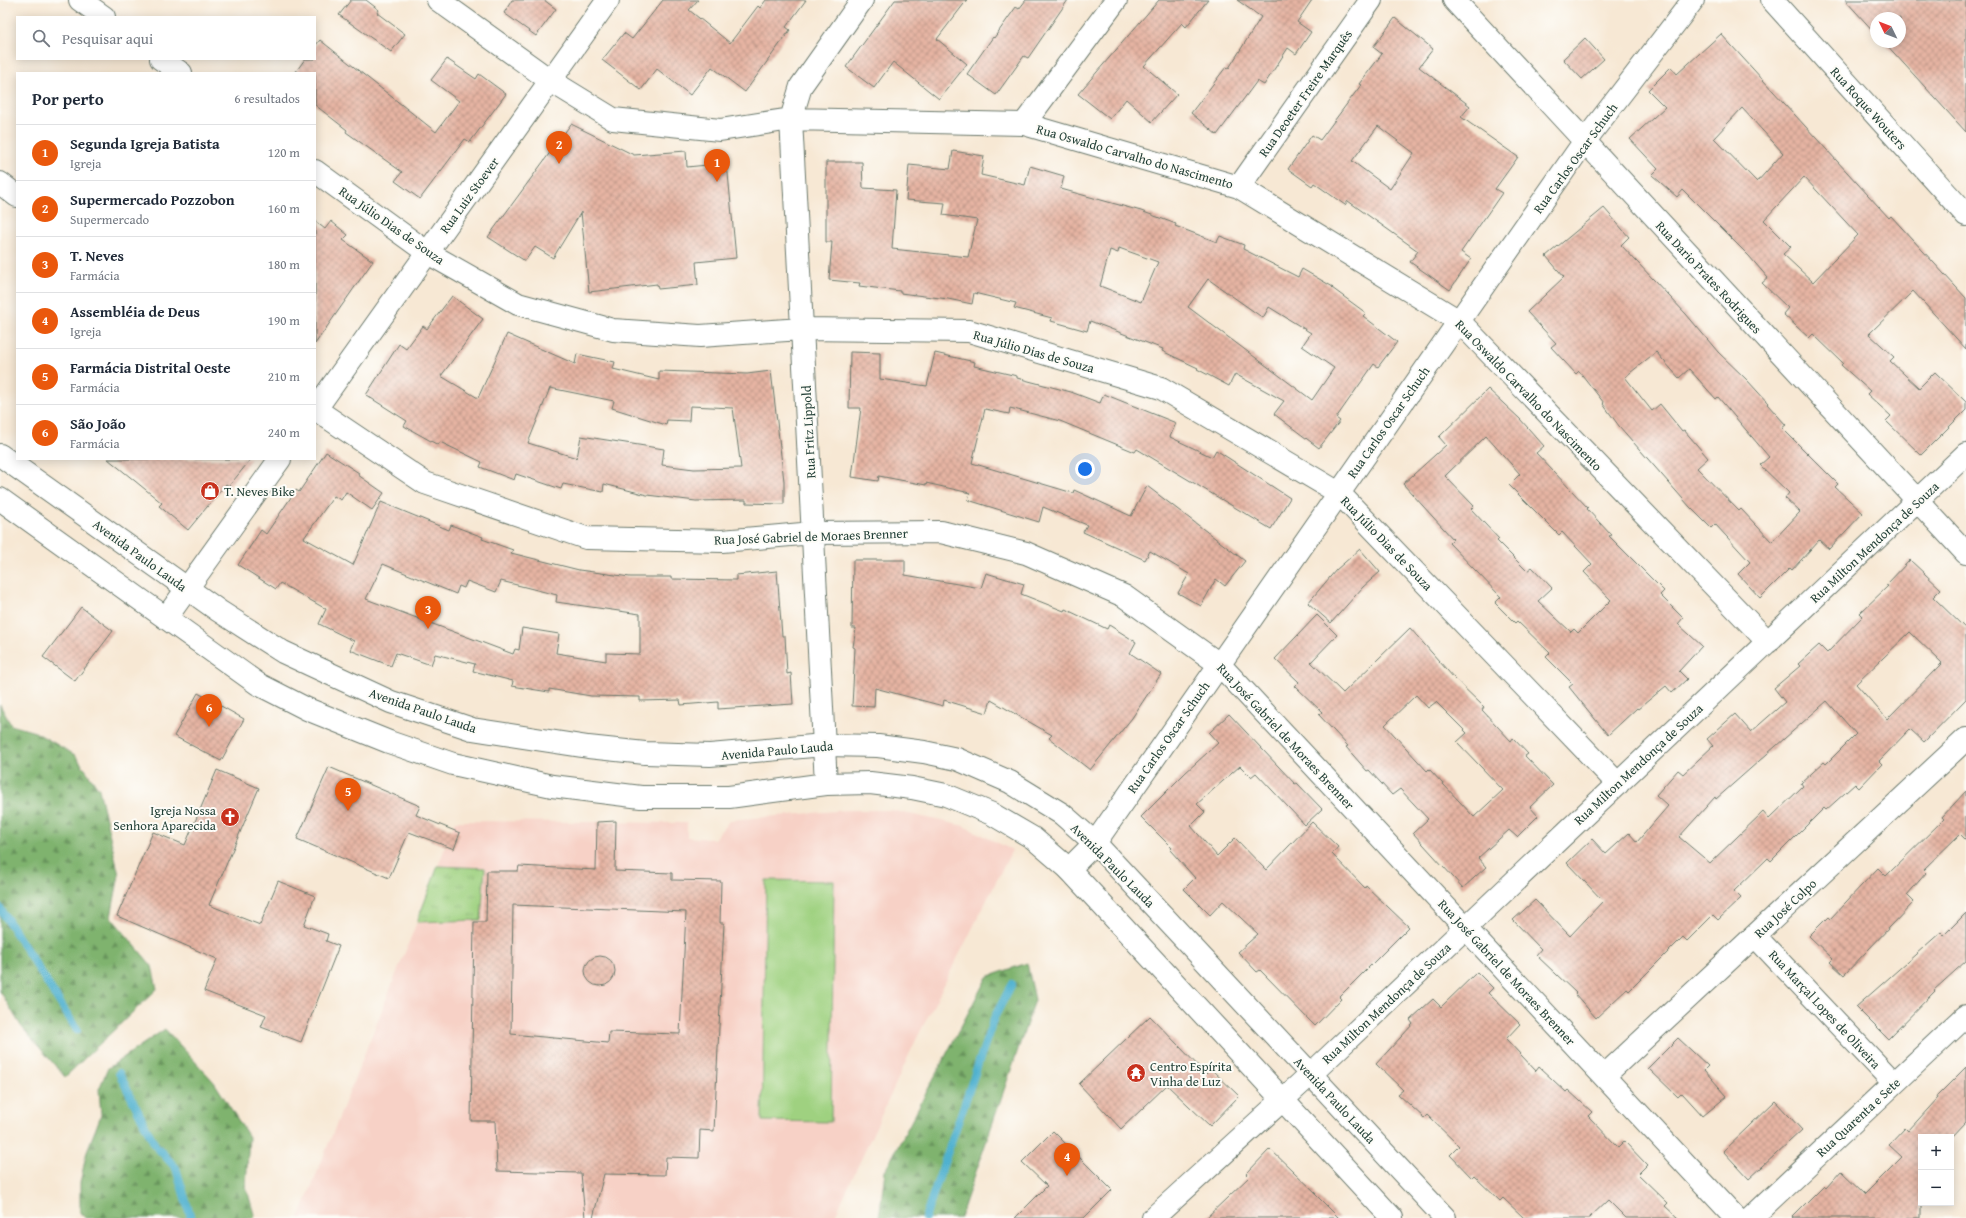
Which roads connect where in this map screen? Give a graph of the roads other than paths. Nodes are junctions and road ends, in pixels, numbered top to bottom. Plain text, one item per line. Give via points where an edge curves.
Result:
1 (80, 0) edge
2 (438, 0) edge
3 (608, 0) edge
4 (862, 0) edge
5 (1116, 0) edge
6 (1371, 0) edge
7 (1454, 0) edge
8 (1693, 0) edge
9 (1772, 0) edge
10 (103, 16) edge
11 (162, 60) edge
12 (180, 72) edge
13 (550, 81) junction
14 (791, 119) junction
15 (1024, 124) junction
16 (1584, 142) junction
17 (316, 172) edge
18 (0, 183) edge
19 (1239, 187) junction
20 (16, 195) edge
21 (1966, 215) edge
22 (428, 253) junction
23 (1459, 321) junction
24 (802, 329) junction
25 (316, 409) edge
26 (316, 411) edge
27 (1966, 454) edge
28 (0, 455) edge
29 (279, 460) edge
30 (1339, 493) junction
31 (0, 499) edge
32 (1917, 500) junction
33 (813, 533) junction
34 (1966, 553) edge
35 (187, 589) junction
36 (166, 618) junction
37 (1768, 642) junction
38 (1220, 664) junction
39 (1966, 739) edge
40 (824, 745) junction
41 (826, 784) junction
42 (1618, 784) junction
43 (1095, 843) junction
44 (1069, 869) junction
45 (1466, 928) junction
46 (1755, 936) junction
47 (1966, 1016) edge
48 (1311, 1074) junction
49 (1604, 1076) junction
50 (1894, 1083) junction
51 (1282, 1100) junction
52 (1153, 1218) edge
53 (1392, 1218) edge
54 (1445, 1218) edge
55 (1736, 1218) edge
56 (1751, 1218) edge

1 - 10 street
2 - 13 street, Rua Oswaldo Carvalho do Nascimento
3 - 13 street, Rua Luiz Stoever
4 - 14 street, Rua Fritz Lippold via 801,86
5 - 15 street
6 - 19 street, Rua Deoeter Freire Marquês
7 - 16 street, Rua Dario Prates Rodrigues
8 - 16 street, Rua Carlos Oscar Schuch
9 - 21 street, Rua Roque Wouters
11 - 12 street
13 - 14 street, Rua Oswaldo Carvalho do Nascimento via 613,119 720,130
13 - 22 street, Rua Luiz Stoever
14 - 15 street, Rua Oswaldo Carvalho do Nascimento
14 - 24 street, Rua Fritz Lippold
15 - 19 street, Rua Oswaldo Carvalho do Nascimento
16 - 23 street, Rua Carlos Oscar Schuch
16 - 32 street, Rua Dario Prates Rodrigues
17 - 22 street, Rua Júlio Dias de Souza
18 - 20 street
19 - 23 street, Rua Oswaldo Carvalho do Nascimento
22 - 24 street, Rua Júlio Dias de Souza via 518,304 613,330 700,336
22 - 25 street, Rua Luiz Stoever
23 - 30 street, Rua Carlos Oscar Schuch
23 - 37 street, Rua Oswaldo Carvalho do Nascimento
24 - 30 street, Rua Júlio Dias de Souza via 969,331 1161,388
24 - 33 street, Rua Fritz Lippold
26 - 33 street, Rua José Gabriel de Moraes Brenner via 425,483 586,538 722,541
27 - 32 street, Rua Milton Mendonça de Souza
28 - 35 street, Avenida Paulo Lauda
29 - 35 street
30 - 38 street, Rua Carlos Oscar Schuch
30 - 42 street, Rua Júlio Dias de Souza
31 - 36 street
32 - 34 street, Rua Dario Prates Rodrigues
32 - 37 street, Rua Milton Mendonça de Souza
33 - 38 street, Rua José Gabriel de Moraes Brenner via 941,532 1026,552 1124,596
33 - 40 street, Rua Fritz Lippold
35 - 36 street
35 - 40 street, Avenida Paulo Lauda via 290,655 391,702 472,729 645,753 710,755
36 - 41 street via 258,684 307,709 453,764 552,786 641,797 729,797
37 - 42 street, Rua Milton Mendonça de Souza
38 - 43 street, Rua Carlos Oscar Schuch
38 - 45 street, Rua José Gabriel de Moraes Brenner
39 - 46 street, Rua José Colpo
40 - 41 street, Rua Fritz Lippold
40 - 43 street, Avenida Paulo Lauda via 878,746 924,752 957,760 1032,794 1062,814
41 - 44 street via 870,784 912,788 946,795 1010,824 1033,838
42 - 45 street, Rua Milton Mendonça de Souza
43 - 44 street, Rua Carlos Oscar Schuch
43 - 48 street, Avenida Paulo Lauda
44 - 51 street
45 - 48 street, Rua Milton Mendonça de Souza
45 - 49 street, Rua José Gabriel de Moraes Brenner
46 - 49 street, Rua José Colpo
46 - 50 street, Rua Marçal Lopes de Oliveira
47 - 50 street, Rua Quarenta e Sete
48 - 51 street, Rua Milton Mendonça de Souza
48 - 54 street, Avenida Paulo Lauda
49 - 55 street, Rua José Gabriel de Moraes Brenner
50 - 56 street, Rua Quarenta e Sete
51 - 52 street
51 - 53 street

